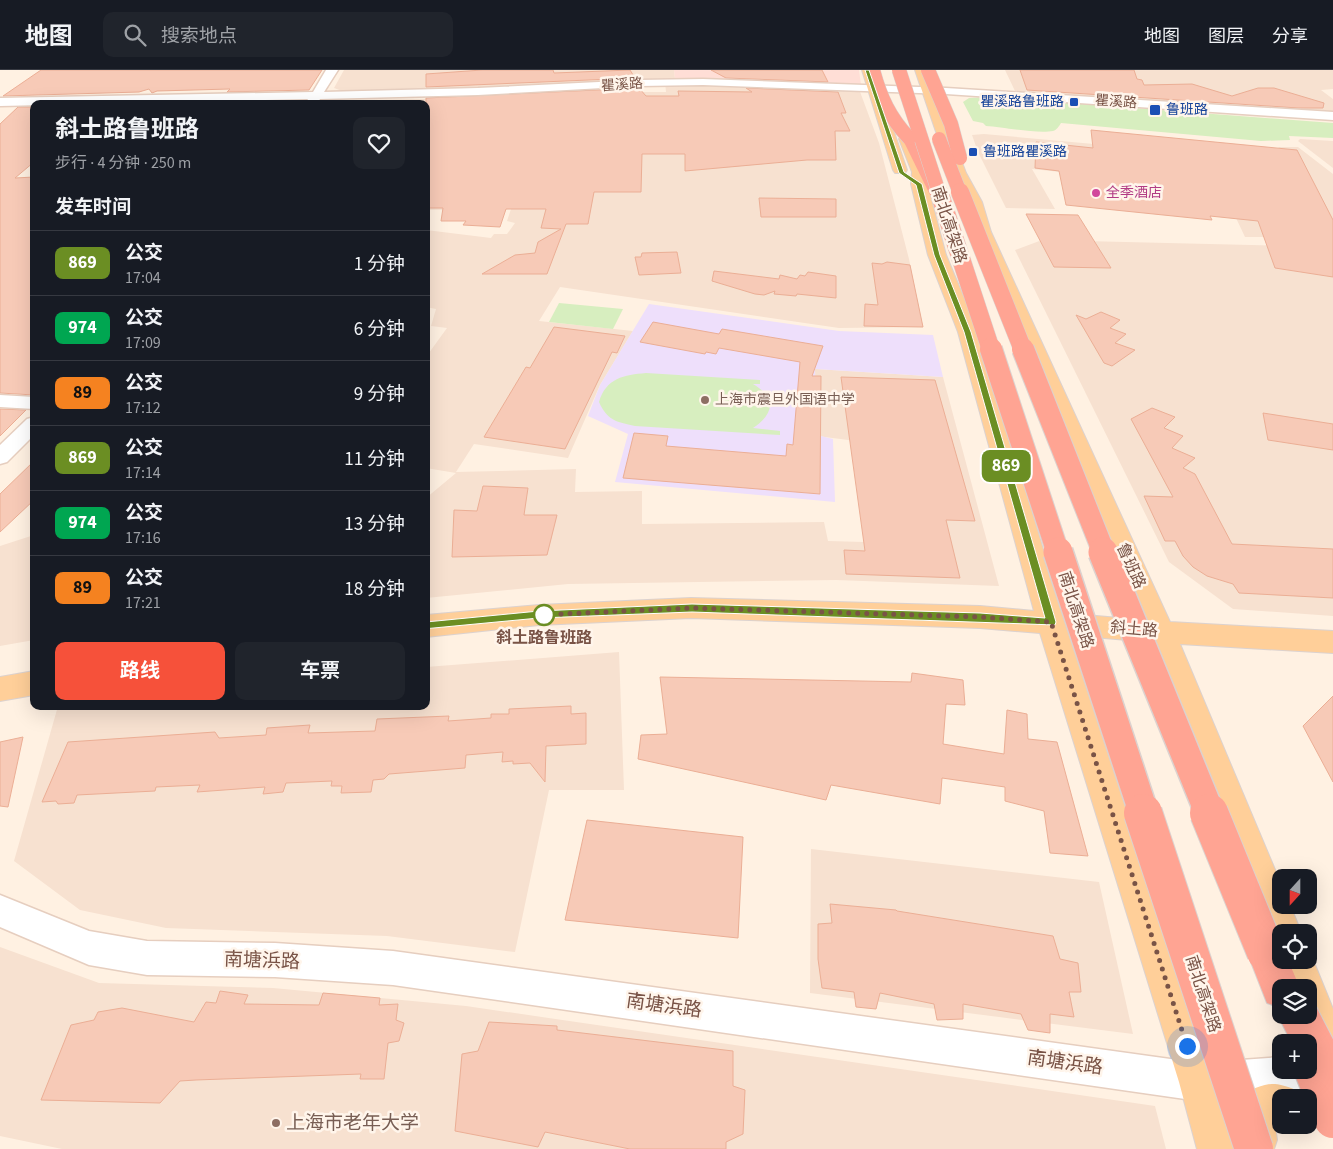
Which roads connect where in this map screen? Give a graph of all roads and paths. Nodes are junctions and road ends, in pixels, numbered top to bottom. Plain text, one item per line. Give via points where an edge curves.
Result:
1 (332, 70) edge
2 (867, 70) edge
3 (873, 70) edge
4 (880, 70) edge
5 (887, 70) edge
6 (899, 70) edge
7 (912, 70) edge
8 (921, 70) edge
9 (928, 70) edge
10 (938, 70) edge
11 (879, 88) junction
12 (929, 90) junction
13 (946, 91) junction
14 (314, 99) edge
15 (46, 100) edge
16 (30, 101) edge
17 (0, 102) edge
18 (1333, 116) edge
19 (909, 138) junction
20 (960, 203) junction
21 (0, 401) edge
22 (30, 403) edge
23 (30, 427) edge
24 (0, 457) edge
25 (1051, 622) junction
26 (430, 626) edge
27 (1161, 632) junction
28 (1333, 642) edge
29 (30, 684) edge
30 (0, 690) edge
31 (0, 912) edge
32 (1272, 924) edge
33 (1272, 928) edge
34 (1312, 1024) edge
35 (1312, 1024) edge
36 (1333, 1072) edge
37 (1317, 1078) edge
38 (1333, 1081) edge
39 (1199, 1082) junction
40 (1272, 1104) edge
41 (1317, 1115) edge
42 (1333, 1119) edge
43 (1333, 1127) edge
44 (1218, 1149) edge
45 (1245, 1149) edge
46 (1254, 1149) edge
47 (1259, 1149) edge

1 - 14 street
2 - 11 main road
3 - 19 highway, bridge via 891,120
4 - 11 main road
5 - 19 highway
6 - 20 highway, 南北高架路, bridge
7 - 20 highway, 南北高架路, bridge
8 - 12 main road, 鲁班路
9 - 20 highway, bridge via 951,124 962,167
10 - 13 main road, 鲁班路
11 - 12 street, 瞿溪路
11 - 14 street, 瞿溪路 via 665,82
11 - 25 main road via 901,173 919,184 937,255 968,332
12 - 13 street, 瞿溪路
12 - 20 main road, 鲁班路 via 958,173
13 - 18 street, 瞿溪路
13 - 20 main road, 鲁班路 via 975,173
14 - 15 street, 瞿溪路
16 - 17 street, 瞿溪路
19 - 20 highway, bridge
20 - 27 main road, 鲁班路 via 983,232
20 - 33 highway, 南北高架路, bridge via 1090,519
20 - 46 highway, 南北高架路, bridge
21 - 22 street
23 - 24 street
25 - 26 main road, 斜土路 via 692,608 539,615
25 - 27 main road, 斜土路
25 - 39 main road
27 - 28 main road, 斜土路
27 - 32 main road, 鲁班路
29 - 30 main road
31 - 39 street, 南塘浜路 via 89,948 147,958 275,960 393,968
34 - 36 main road, 鲁班路
35 - 38 highway, bridge
36 - 39 street, 南塘浜路
37 - 42 highway, bridge
39 - 44 main road
39 - 45 main road via 1231,1108
40 - 47 main road via 1254,1110 1254,1130
41 - 43 main road

